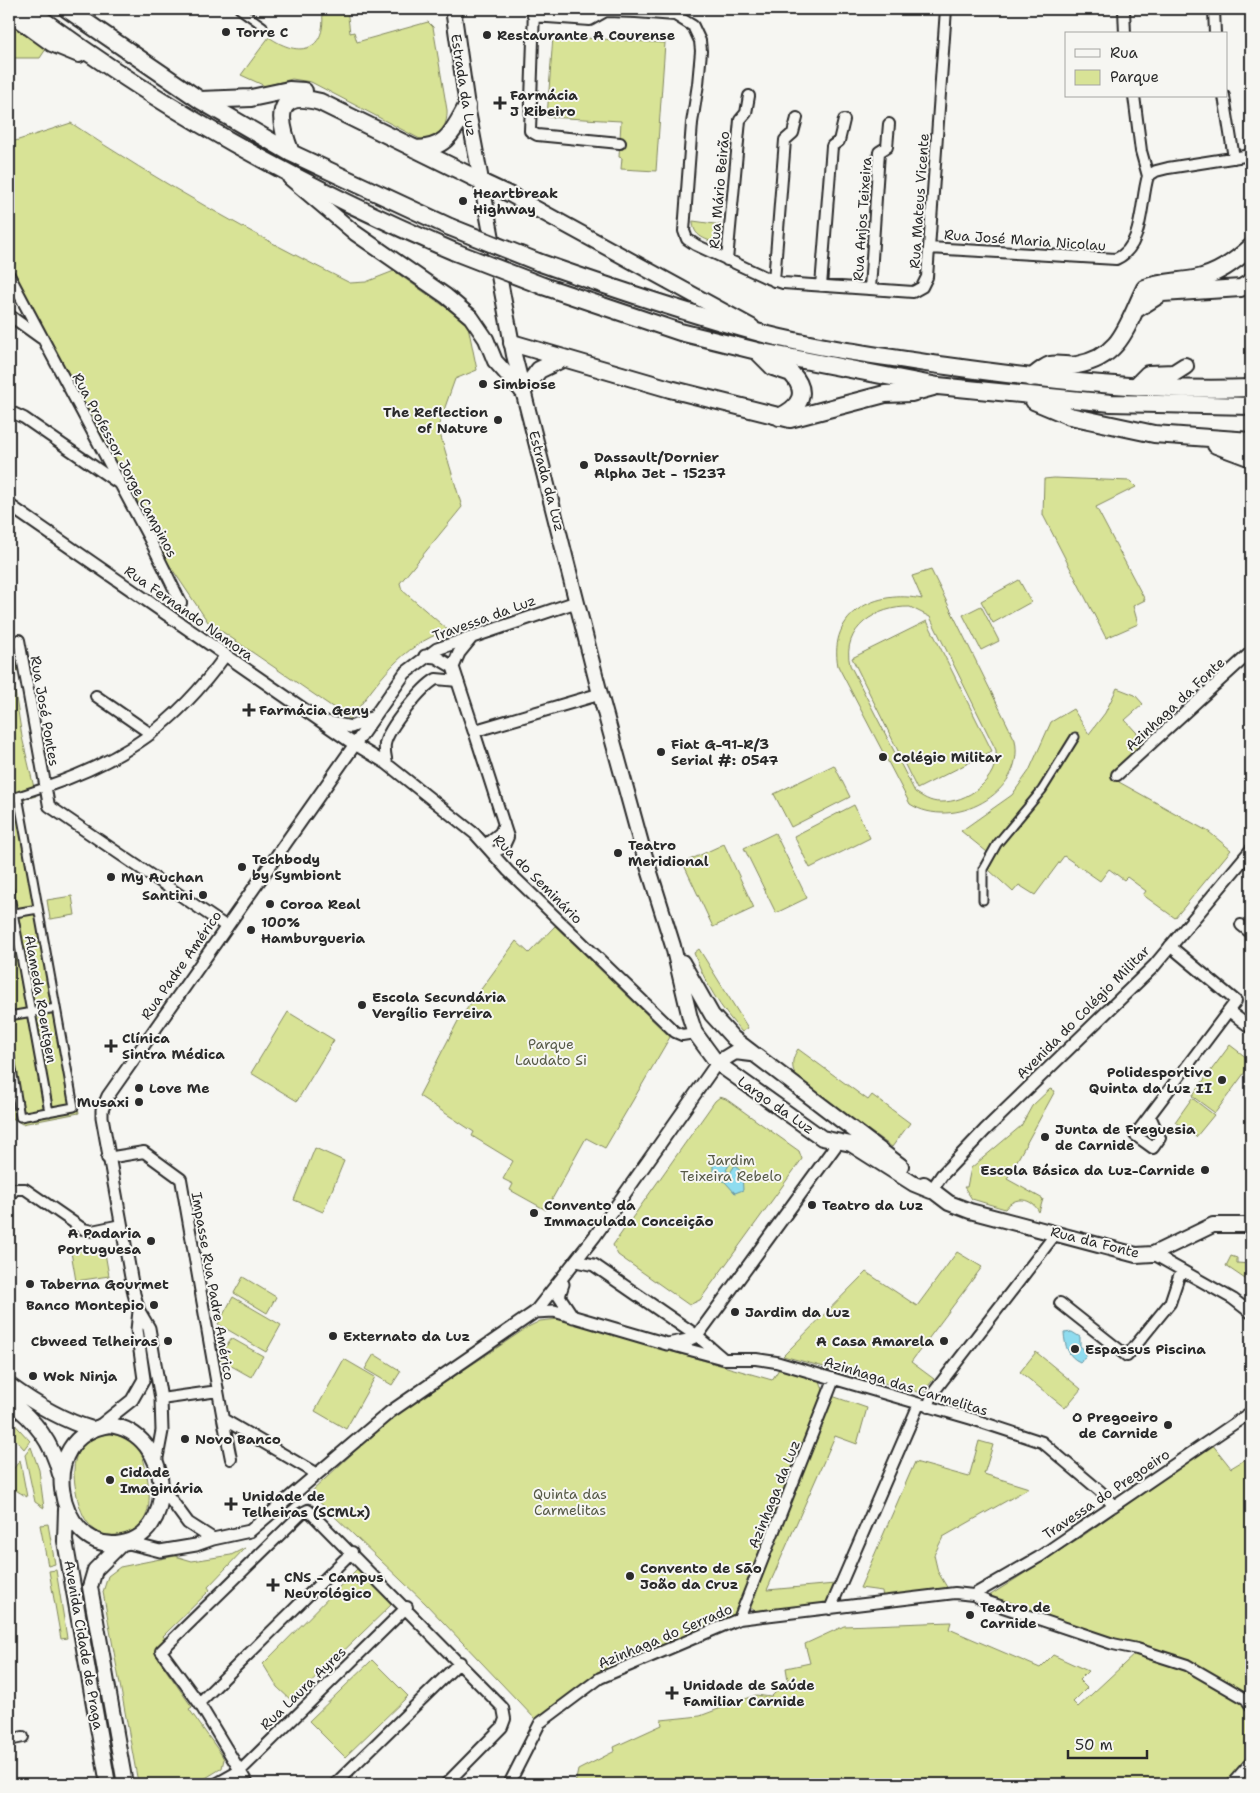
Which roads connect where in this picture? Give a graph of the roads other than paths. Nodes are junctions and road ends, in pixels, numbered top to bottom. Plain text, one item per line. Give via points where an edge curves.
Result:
1 (28, 9) edge
2 (67, 9) edge
3 (240, 9) edge
4 (453, 9) edge
5 (946, 9) edge
6 (1124, 9) edge
7 (1214, 9) edge
8 (9, 12) edge
9 (533, 12) edge
10 (263, 26) dead end
11 (1125, 32) edge
12 (1215, 32) edge
13 (98, 60) junction
14 (748, 96) dead end
15 (1134, 98) edge
16 (1224, 98) edge
17 (200, 100) junction
18 (320, 102) junction
19 (467, 106) junction
20 (797, 118) dead end
21 (844, 120) dead end
22 (889, 124) dead end
23 (620, 143) dead end
24 (415, 149) junction
25 (291, 153) junction
26 (1251, 155) edge
27 (1234, 158) junction
28 (274, 165) junction
29 (1148, 176) junction
30 (481, 181) junction
31 (929, 248) junction
32 (1251, 248) edge
33 (727, 260) junction
34 (9, 275) edge
35 (774, 281) junction
36 (1251, 282) edge
37 (821, 286) junction
38 (870, 289) junction
39 (1133, 312) junction
40 (9, 315) edge
41 (766, 334) junction
42 (44, 340) junction
43 (512, 343) junction
44 (757, 351) junction
45 (562, 359) junction
46 (1185, 366) dead end
47 (1031, 378) junction
48 (938, 386) junction
49 (1136, 386) junction
50 (1251, 388) edge
51 (523, 392) junction
52 (1021, 395) junction
53 (1251, 406) edge
54 (9, 411) edge
55 (777, 418) junction
56 (1188, 436) junction
57 (1251, 441) edge
58 (1251, 458) edge
59 (121, 486) junction
60 (9, 505) edge
61 (576, 602) junction
62 (181, 603) dead end
63 (475, 636) junction
64 (19, 640) dead end
65 (1251, 652) edge
66 (225, 656) junction
67 (425, 656) junction
68 (453, 667) junction
69 (458, 681) junction
70 (600, 694) junction
71 (96, 696) dead end
72 (374, 715) junction
73 (318, 720) junction
74 (474, 731) junction
75 (151, 734) junction
76 (1075, 737) dead end
77 (354, 744) junction
78 (387, 764) junction
79 (1117, 775) dead end
80 (45, 787) junction
81 (18, 796) junction
82 (9, 799) edge
83 (488, 849) junction
84 (1251, 851) edge
85 (9, 890) edge
86 (983, 900) dead end
87 (38, 909) junction
88 (11, 914) edge
89 (1242, 926) dead end
90 (226, 927) junction
91 (1251, 933) edge
92 (673, 946) junction
93 (1170, 946) junction
94 (56, 1008) junction
95 (1229, 1011) junction
96 (31, 1012) junction
97 (9, 1016) edge
98 (1251, 1028) edge
99 (696, 1033) junction
100 (9, 1051) edge
101 (752, 1054) junction
102 (717, 1063) junction
103 (49, 1112) junction
104 (1150, 1116) dead end
105 (837, 1117) junction
106 (839, 1141) junction
107 (108, 1158) junction
108 (931, 1191) junction
109 (9, 1196) edge
110 (1251, 1224) edge
111 (120, 1225) junction
112 (1057, 1232) junction
113 (1153, 1254) junction
114 (576, 1262) junction
115 (1181, 1270) junction
116 (565, 1277) junction
117 (1060, 1303) dead end
118 (139, 1311) junction
119 (535, 1312) junction
120 (1251, 1313) edge
121 (573, 1317) junction
122 (697, 1336) junction
123 (667, 1344) junction
124 (724, 1359) junction
125 (834, 1379) junction
126 (9, 1385) edge
127 (218, 1391) junction
128 (161, 1399) junction
129 (9, 1401) edge
130 (924, 1405) junction
131 (1251, 1412) edge
132 (222, 1419) junction
133 (95, 1428) junction
134 (231, 1459) dead end
135 (156, 1463) junction
136 (317, 1474) junction
137 (62, 1482) junction
138 (160, 1485) junction
139 (66, 1506) junction
140 (1114, 1506) junction
141 (213, 1538) junction
142 (124, 1543) junction
143 (352, 1552) junction
144 (973, 1594) junction
145 (407, 1607) junction
146 (830, 1608) junction
147 (739, 1619) junction
148 (460, 1662) junction
149 (199, 1703) junction
150 (1251, 1706) edge
151 (23, 1737) dead end
152 (9, 1740) edge
153 (1251, 1762) edge
154 (240, 1771) junction
155 (125, 1782) edge
156 (108, 1784) edge
157 (217, 1784) edge
158 (248, 1784) edge
159 (335, 1784) edge
160 (446, 1784) edge
161 (510, 1784) edge
162 (1232, 1784) edge

1 - 13 highway
2 - 17 highway
3 - 10 street
4 - 19 main road, Estrada da Luz
5 - 31 street, Rua Mateus Vicente
6 - 11 street
7 - 12 street
8 - 13 highway via 52,44
9 - 23 street via 530,131 537,135
9 - 33 street, Rua Mateus Vicente via 590,20 606,11 675,15 693,26 701,51 684,231 691,242
13 - 28 highway via 206,129
14 - 33 street, Rua Mário Beirão via 746,113 740,120
15 - 29 street
16 - 27 street
17 - 18 highway via 251,98 297,89
17 - 25 highway
18 - 24 highway
18 - 25 highway via 302,97 284,106 282,132
19 - 24 highway via 443,142
19 - 30 main road, Estrada da Luz
20 - 35 street via 793,133 785,140
21 - 37 street via 839,141 832,146
22 - 38 street, Rua Anjos Teixeira via 887,147 879,152
24 - 30 highway
25 - 41 highway, bridge via 450,227 538,262 637,297
26 - 27 street
27 - 29 street via 1168,168
28 - 44 highway, bridge via 338,199 455,252 543,286 680,332
28 - 51 main road via 355,233 446,296 471,318 486,339 495,361
29 - 31 street, Rua José Maria Nicolau via 1135,239 1128,251 1116,259
30 - 41 main road
30 - 43 main road, Estrada da Luz
31 - 38 street, Rua Mateus Vicente via 927,277 917,291
32 - 39 highway via 1221,270 1196,279 1145,288
33 - 35 street, Rua Mateus Vicente
34 - 42 street, Rua Professor Jorge Campinos
35 - 37 street, Rua Mateus Vicente
36 - 39 highway via 1241,288 1162,293
37 - 38 street, Rua Mateus Vicente
39 - 47 highway via 1124,333 1108,354 1075,366 1050,365
40 - 42 street, Rua Professor Jorge Campinos
41 - 47 highway via 896,359
42 - 59 street, Rua Professor Jorge Campinos
43 - 45 highway
43 - 51 main road, Estrada da Luz
44 - 48 highway
44 - 55 highway via 773,367 791,373 802,389 796,407
45 - 51 highway via 538,370
45 - 55 highway
46 - 49 highway via 1174,373 1148,374
47 - 49 highway
48 - 52 highway
48 - 55 highway via 911,394 885,394 790,419
49 - 50 highway
51 - 61 main road, Estrada da Luz
52 - 53 highway via 1112,403
52 - 56 highway via 1070,416 1154,434
54 - 59 street via 24,418
56 - 57 highway
56 - 58 highway
59 - 62 street, Rua Professor Jorge Campinos
60 - 66 street, Rua Fernando Namora
61 - 63 street, Travessa da Luz
61 - 70 main road, Estrada da Luz
63 - 67 street, Travessa da Luz
63 - 68 street via 458,653
64 - 80 street, Rua José Pontes
65 - 79 street, Azinhaga da Fonte
66 - 73 street, Rua Fernando Namora
66 - 75 street via 190,701
67 - 68 street via 436,657
67 - 72 street, Travessa da Luz via 405,673
68 - 69 street
69 - 74 street
69 - 78 street via 436,678 418,693 388,736 385,744
70 - 74 street
70 - 92 main road, Estrada da Luz
71 - 75 street
72 - 73 street via 351,727
72 - 77 street, Travessa da Luz
73 - 77 street, Rua Fernando Namora
74 - 83 street via 508,837 506,844
75 - 80 street via 106,762
76 - 86 street via 1042,790 993,853 984,869
77 - 78 street, Rua do Seminário
77 - 90 street, Rua Padre Américo
78 - 83 street, Rua do Seminário via 475,834
80 - 81 street
80 - 90 street, Rua José Pontes via 49,806
81 - 82 street
81 - 87 street
83 - 99 street, Rua do Seminário via 674,1032 682,1036
84 - 93 street, Avenida do Colégio Militar
85 - 88 street, Alameda Roentgen
87 - 88 street
87 - 94 street
88 - 96 street, Alameda Roentgen
89 - 91 street
90 - 107 street, Rua Padre Américo via 108,1096 102,1117
92 - 99 main road, Estrada da Luz
92 - 101 main road, Estrada da Luz via 712,1015
93 - 95 street via 1236,1001
93 - 108 street, Avenida do Colégio Militar via 1101,1019 985,1130
94 - 96 street
94 - 103 street via 74,1107
95 - 98 street
95 - 104 street
96 - 97 street
96 - 103 street, Alameda Roentgen
99 - 102 main road, Estrada da Luz
100 - 103 street via 20,1117
101 - 102 main road via 735,1052
101 - 105 main road, Largo da Luz
102 - 106 main road, Largo da Luz via 822,1138
102 - 114 street
105 - 106 main road
105 - 108 main road, Rua da Fonte
106 - 108 main road, Rua da Fonte via 864,1150 894,1172
106 - 122 street
107 - 111 street, Rua Padre Américo
107 - 127 street, Impasse Rua Padre Américo via 144,1152 181,1179
108 - 112 main road, Rua da Fonte via 970,1211
109 - 111 street via 16,1189 25,1189 83,1229 92,1231
110 - 113 main road via 1213,1226
111 - 118 street, Rua Padre Américo
112 - 113 main road, Rua da Fonte via 1130,1253
112 - 130 street
113 - 115 street, Rua da Fonte
114 - 116 street
114 - 122 street via 594,1265
115 - 117 street via 1170,1303 1126,1356
115 - 120 street, Rua da Fonte via 1233,1299
116 - 119 street
116 - 121 street via 559,1296
118 - 128 street, Rua Padre Américo via 149,1328
118 - 133 street, Rua Padre Américo via 144,1379 132,1400
119 - 121 street via 554,1311
119 - 136 street via 390,1412
121 - 123 street
122 - 123 street
122 - 124 street
123 - 124 street, Azinhaga das Carmelitas
124 - 125 street, Azinhaga das Carmelitas via 776,1362
125 - 130 street, Azinhaga das Carmelitas
125 - 147 street, Azinhaga da Luz
126 - 133 main road via 32,1402 68,1421
127 - 128 street, Impasse Rua Padre Américo
127 - 132 street, Impasse Rua Padre Américo
128 - 135 street, Rua Padre Américo via 162,1431
129 - 137 main road via 37,1426 55,1456
130 - 140 street, Azinhaga das Carmelitas via 1042,1442
130 - 146 street
131 - 140 street, Travessa do Pregoeiro
132 - 134 street, Impasse Rua Padre Américo
132 - 136 street
133 - 135 main road via 121,1427 136,1434 149,1447
133 - 137 main road via 80,1436 70,1447 63,1464
135 - 138 main road
136 - 141 street via 250,1531
137 - 139 main road
138 - 141 street via 188,1523
138 - 142 main road via 160,1500 151,1526
139 - 142 main road via 73,1522 86,1536 100,1543
139 - 156 main road, Avenida Cidade de Praga via 65,1541
140 - 144 street, Travessa do Pregoeiro via 1039,1557
141 - 142 street via 196,1545 160,1551
142 - 155 main road, Avenida Cidade de Praga via 94,1570 90,1587
143 - 145 street
143 - 149 street
143 - 149 street via 308,1510 302,1513 161,1651
144 - 146 street, Azinhaga do Serrado via 955,1593
144 - 150 street via 1105,1642 1187,1665 1246,1699
145 - 148 street
145 - 154 street, Rua Laura Ayres
146 - 147 street, Azinhaga do Serrado
147 - 161 street, Azinhaga do Serrado via 600,1678 540,1723
148 - 159 street
148 - 160 street via 498,1700 504,1719 498,1732
149 - 154 street
151 - 152 street
153 - 162 street
154 - 157 street, Rua Laura Ayres
154 - 158 street

